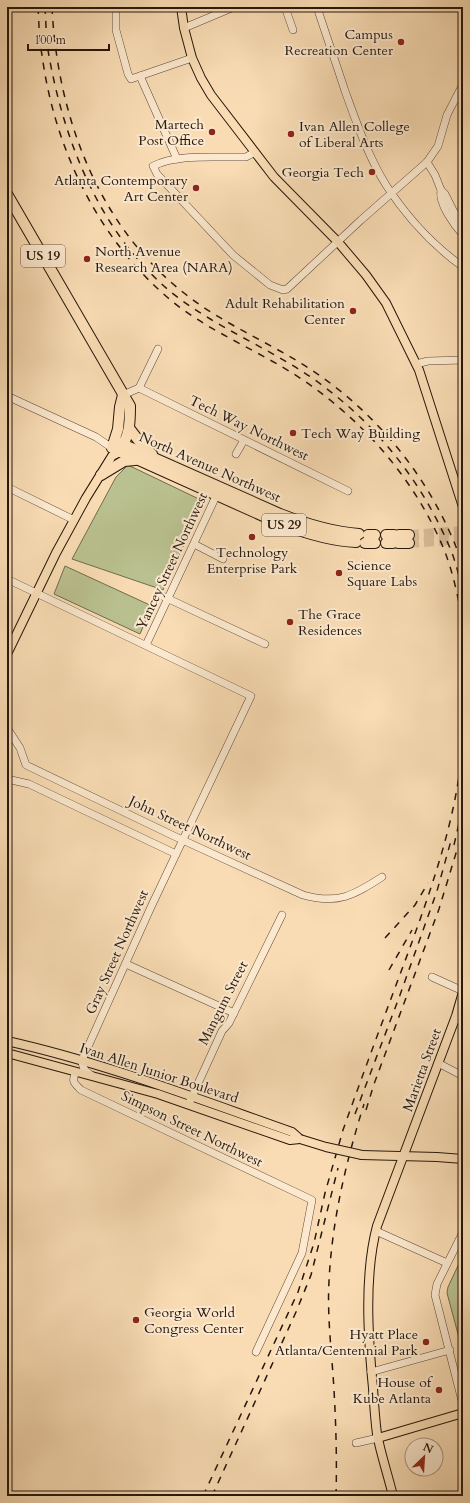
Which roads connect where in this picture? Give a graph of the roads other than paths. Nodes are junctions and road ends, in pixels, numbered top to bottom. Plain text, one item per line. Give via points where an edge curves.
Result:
1 (116, 7) edge
2 (182, 7) edge
3 (234, 7) edge
4 (285, 7) edge
5 (317, 7) edge
6 (184, 28) junction
7 (293, 30) dead end
8 (192, 58) junction
9 (140, 76) junction
10 (463, 84) edge
11 (255, 152) junction
12 (177, 159) junction
13 (427, 162) junction
14 (441, 190) junction
15 (7, 194) edge
16 (392, 194) junction
17 (463, 226) edge
18 (463, 235) edge
19 (338, 242) junction
20 (463, 267) edge
21 (158, 349) dead end
22 (463, 360) edge
23 (416, 364) junction
24 (139, 388) junction
25 (123, 395) junction
26 (7, 396) edge
27 (130, 428) junction
28 (244, 440) junction
29 (116, 448) junction
30 (236, 454) dead end
31 (138, 460) junction
32 (162, 462) junction
33 (101, 475) junction
34 (7, 487) edge
35 (348, 491) dead end
36 (218, 492) junction
37 (463, 508) edge
38 (74, 520) junction
39 (384, 539) dead end
40 (194, 544) junction
41 (223, 559) dead end
42 (7, 579) edge
43 (36, 593) junction
44 (158, 594) dead end
45 (169, 599) junction
46 (10, 641) edge
47 (265, 644) dead end
48 (146, 646) junction
49 (7, 654) edge
50 (7, 728) edge
51 (7, 779) edge
52 (183, 840) junction
53 (176, 854) junction
54 (382, 876) dead end
55 (282, 915) dead end
56 (126, 964) junction
57 (432, 977) dead end
58 (463, 992) edge
59 (234, 1013) junction
60 (459, 1017) edge
61 (7, 1041) edge
62 (7, 1053) edge
63 (82, 1060) junction
64 (438, 1064) junction
65 (76, 1072) junction
66 (463, 1076) edge
67 (97, 1077) junction
68 (191, 1100) junction
69 (403, 1156) junction
70 (463, 1159) edge
71 (376, 1231) junction
72 (463, 1232) edge
73 (448, 1263) junction
74 (450, 1350) junction
75 (256, 1352) dead end
76 (371, 1372) junction
77 (463, 1405) edge
78 (463, 1413) edge
79 (378, 1438) junction
80 (356, 1443) dead end
81 (393, 1496) edge

1 - 9 street via 116,30 128,74 131,79
2 - 6 main road
3 - 6 street
4 - 7 street
5 - 16 street via 360,134
6 - 8 main road
8 - 9 street
8 - 11 main road via 210,96
9 - 12 street
10 - 13 street via 447,115 438,146
11 - 12 street via 246,157
11 - 19 main road via 274,177
12 - 19 street via 153,166 157,174 222,244 278,289 287,289
13 - 14 street
13 - 16 street
14 - 17 street
14 - 18 street via 439,196
15 - 25 highway, US 19
16 - 19 street
16 - 20 street via 433,242
19 - 23 main road via 379,292
21 - 24 street
22 - 23 street
23 - 37 main road
24 - 25 street
24 - 28 street, Tech Way Northwest
25 - 27 highway via 130,406
25 - 29 highway
26 - 29 street, North Avenue Northwest
27 - 29 highway
27 - 32 highway via 142,445
28 - 30 street
28 - 35 street, Tech Way Northwest
29 - 31 highway, North Avenue Northwest / US 29
29 - 32 highway, North Avenue Northwest / US 29
29 - 33 main road
31 - 33 highway via 127,459
31 - 36 highway, North Avenue Northwest / US 29
32 - 36 highway, North Avenue Northwest / US 29
33 - 38 main road
34 - 38 street
36 - 39 highway, North Avenue Northwest / US 29 via 295,530 325,538
36 - 40 street, Yancey Street Northwest
38 - 43 main road
40 - 41 street
40 - 45 street, Yancey Street Northwest
42 - 43 street
43 - 46 main road
43 - 48 street
44 - 45 street
45 - 47 street
45 - 48 street, Yancey Street Northwest
46 - 49 main road
48 - 52 street, Gray Street Northwest via 251,696
50 - 52 street, John Street Northwest via 20,748 26,765
51 - 53 street via 28,784
52 - 53 street, Gray Street Northwest
52 - 54 street, John Street Northwest via 316,899 329,900 351,895
53 - 56 street, Gray Street Northwest
55 - 59 street, Mangum Street
56 - 59 street
56 - 63 street, Gray Street Northwest
57 - 58 street
58 - 60 main road, Marietta Street
59 - 68 street, Mangum Street via 222,1031
60 - 64 main road, Marietta Street
61 - 63 main road, Ivan Allen Junior Boulevard
62 - 65 main road, Ivan Allen Junior Boulevard
63 - 67 street via 85,1072
63 - 68 main road, Ivan Allen Junior Boulevard
64 - 66 street
64 - 69 main road, Marietta Street
65 - 67 main road, Ivan Allen Junior Boulevard
65 - 75 street, Simpson Street Northwest via 74,1083 81,1090 312,1200 302,1253
67 - 68 main road, Ivan Allen Junior Boulevard via 158,1094
68 - 69 main road, Ivan Allen Junior Boulevard, bridge via 290,1140 300,1139 362,1155
69 - 70 main road, Ivan Allen Junior Boulevard
69 - 71 main road, Marietta Street
71 - 73 street
71 - 76 main road, Marietta Street via 368,1302
72 - 73 street
73 - 74 street via 436,1284 435,1295
74 - 76 street
74 - 77 street
76 - 79 main road, Marietta Street
78 - 79 main road
79 - 80 street
79 - 81 main road, Marietta Street

